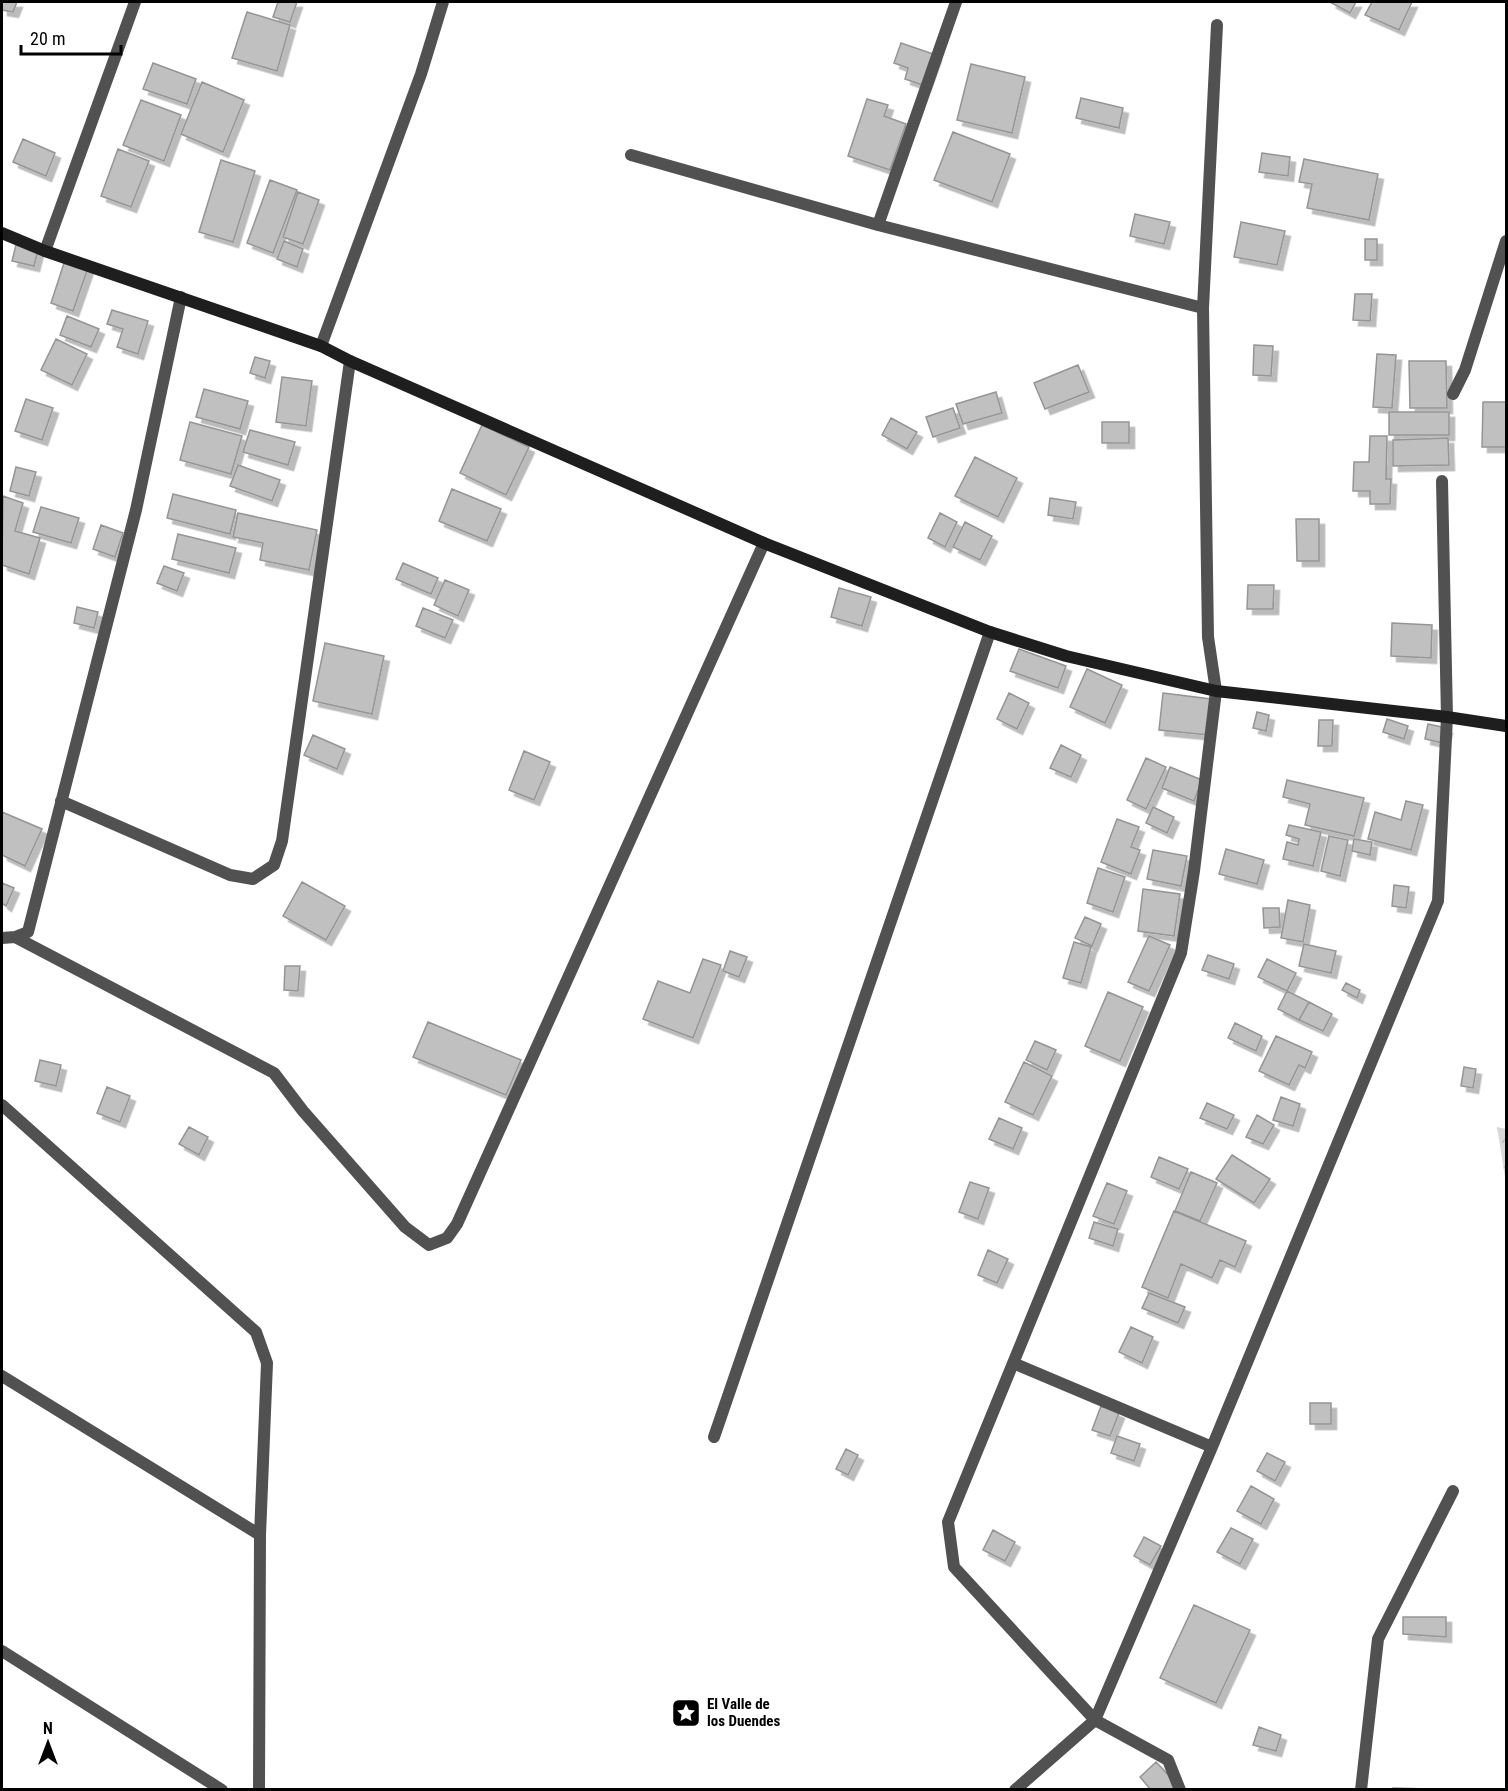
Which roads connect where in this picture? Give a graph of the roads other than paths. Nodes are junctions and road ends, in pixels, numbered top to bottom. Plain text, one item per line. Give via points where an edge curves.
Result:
1 (135, 2) edge
2 (443, 2) edge
3 (956, 2) edge
4 (1217, 25) dead end
5 (631, 155) dead end
6 (878, 225) junction
7 (2, 234) edge
8 (1506, 241) edge
9 (45, 251) junction
10 (181, 297) junction
11 (1203, 308) junction
12 (321, 346) junction
13 (350, 362) junction
14 (1453, 394) dead end
15 (1442, 481) dead end
16 (764, 543) junction
17 (990, 632) junction
18 (1216, 691) junction
19 (1447, 717) junction
20 (1506, 726) edge
21 (62, 801) junction
22 (15, 937) junction
23 (2, 938) edge
24 (2, 1105) edge
25 (1013, 1362) junction
26 (2, 1376) edge
27 (714, 1437) dead end
28 (1212, 1447) junction
29 (1453, 1491) dead end
30 (260, 1536) junction
31 (2, 1651) edge
32 (1095, 1720) junction
33 (222, 1790) edge
34 (259, 1790) edge
35 (1015, 1790) edge
36 (1180, 1790) edge
37 (1361, 1790) edge

1 - 9 street
2 - 12 street via 421,74
3 - 6 street
4 - 11 street
5 - 6 street
6 - 11 street
7 - 9 street
8 - 14 street via 1465,370
9 - 10 street
10 - 12 street
10 - 21 street via 136,510
11 - 18 street via 1208,637
12 - 13 street
13 - 16 street
13 - 21 street via 282,841 274,865 253,879 230,875
15 - 19 street
16 - 17 street
16 - 22 street via 457,1224 447,1238 429,1245 405,1227 274,1073
17 - 18 street via 1066,656
17 - 27 street
18 - 19 street
18 - 25 street via 1181,954
19 - 20 street
19 - 28 street via 1438,901
21 - 22 street via 28,932
22 - 23 street
24 - 30 street via 256,1332 267,1363
25 - 28 street
25 - 32 street via 948,1522 954,1567
26 - 30 street
28 - 32 street
29 - 37 street via 1378,1639
30 - 34 street
31 - 33 street
32 - 35 street
32 - 36 street via 1168,1760

